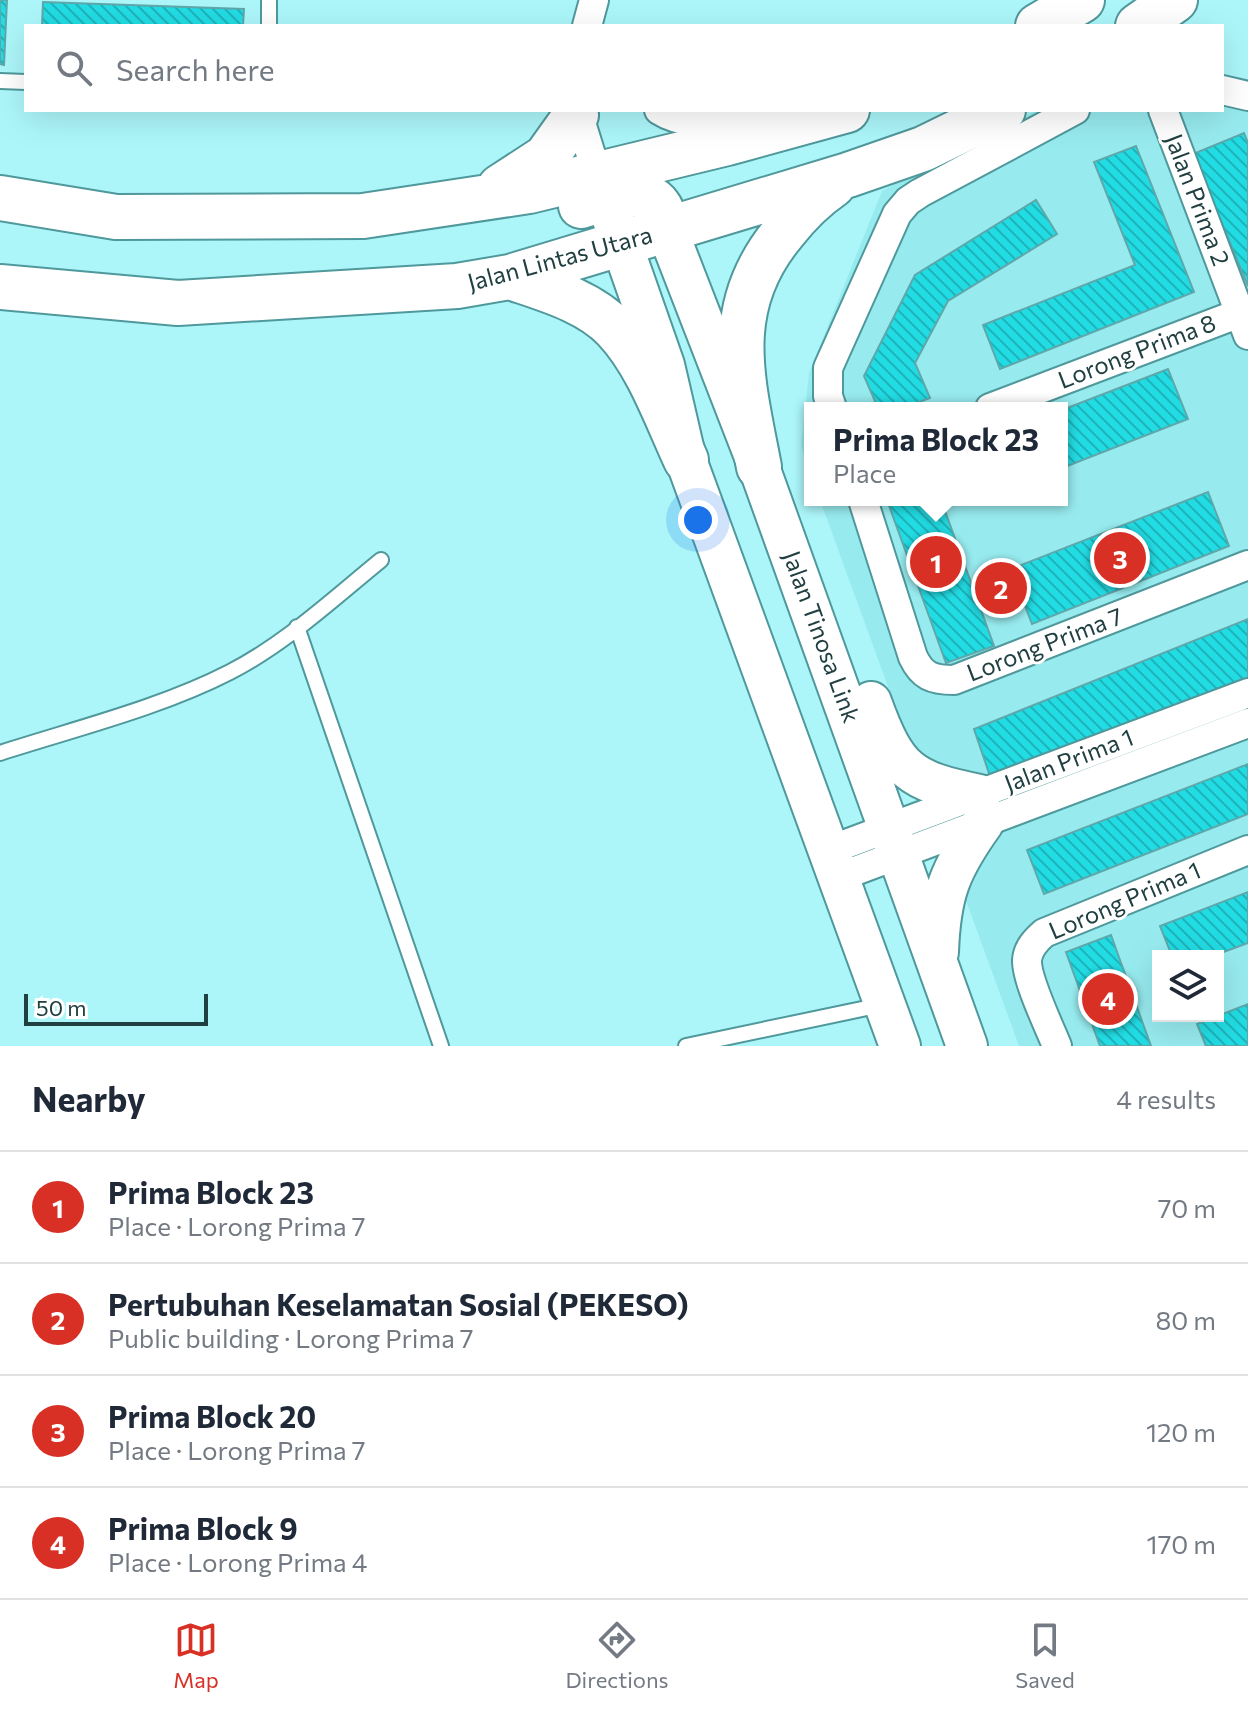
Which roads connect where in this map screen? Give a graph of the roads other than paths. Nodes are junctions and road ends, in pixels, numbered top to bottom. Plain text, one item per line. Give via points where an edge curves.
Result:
1 (269, 0) edge
2 (594, 0) edge
3 (1082, 0) edge
4 (1175, 0) edge
5 (269, 24) edge
6 (588, 24) edge
7 (599, 24) edge
8 (1041, 24) edge
9 (1141, 24) edge
10 (0, 81) edge
11 (24, 82) edge
12 (1224, 90) edge
13 (1248, 96) edge
14 (576, 112) edge
15 (662, 112) edge
16 (839, 112) edge
17 (999, 112) edge
18 (1071, 112) edge
19 (1164, 112) edge
20 (848, 175) junction
21 (602, 187) junction
22 (0, 198) edge
23 (469, 202) junction
24 (116, 217) junction
25 (667, 230) junction
26 (622, 243) junction
27 (510, 277) junction
28 (0, 287) edge
29 (1244, 324) edge
30 (830, 402) edge
31 (1008, 402) edge
32 (686, 460) junction
33 (759, 467) junction
34 (865, 506) edge
35 (381, 560) dead end
36 (1248, 565) edge
37 (815, 617) junction
38 (297, 627) junction
39 (1248, 693) edge
40 (1248, 723) edge
41 (0, 753) edge
42 (981, 809) junction
43 (894, 841) junction
44 (1248, 850) edge
45 (834, 864) junction
46 (938, 966) junction
47 (885, 1005) junction
48 (441, 1046) edge
49 (686, 1046) edge
50 (900, 1046) edge
51 (967, 1046) edge
52 (1057, 1046) edge

1 - 5 lane
2 - 6 street
2 - 7 street
3 - 8 main road
4 - 9 main road
10 - 11 lane
12 - 13 street
14 - 21 street
14 - 23 main road via 546,157
15 - 16 street via 701,122 776,121
16 - 21 main road via 727,143
17 - 20 main road, Jalan Lintas Utara via 923,149
18 - 30 street via 920,193 897,214 828,368
19 - 29 street, Jalan Prima 2
20 - 25 main road, Jalan Lintas Utara
20 - 33 main road via 816,197 771,247 745,302 745,393
21 - 23 main road via 529,191
21 - 24 main road via 538,216 337,243 189,234
21 - 25 main road via 648,196 661,208
21 - 26 main road
22 - 24 main road
23 - 24 main road via 363,216
25 - 26 main road, Jalan Lintas Utara
25 - 33 main road, Jalan Tinosa Link
26 - 27 main road, Jalan Lintas Utara
26 - 32 main road via 664,365
27 - 28 main road, Jalan Lintas Utara via 457,286 178,303
27 - 32 main road via 577,303 614,327 631,349
29 - 31 street, Lorong Prima 8
32 - 45 main road
33 - 37 main road, Jalan Tinosa Link
34 - 36 street, Lorong Prima 7 via 913,657 919,670 939,680 954,680
35 - 38 lane
37 - 42 main road via 861,674 896,758 908,771
37 - 43 main road, Jalan Tinosa Link
38 - 41 lane via 231,672 180,694
38 - 48 lane
39 - 42 street, Jalan Prima 1
40 - 42 street, Jalan Prima 1
42 - 43 street, Jalan Prima 1
42 - 46 main road via 948,881 939,918
43 - 45 street, Jalan Prima 1
43 - 46 main road, Jalan Tinosa Link
44 - 52 street, Lorong Prima 1 via 1044,933 1027,961
45 - 47 main road
46 - 51 main road, Jalan Tinosa Link
47 - 49 lane
47 - 50 main road

